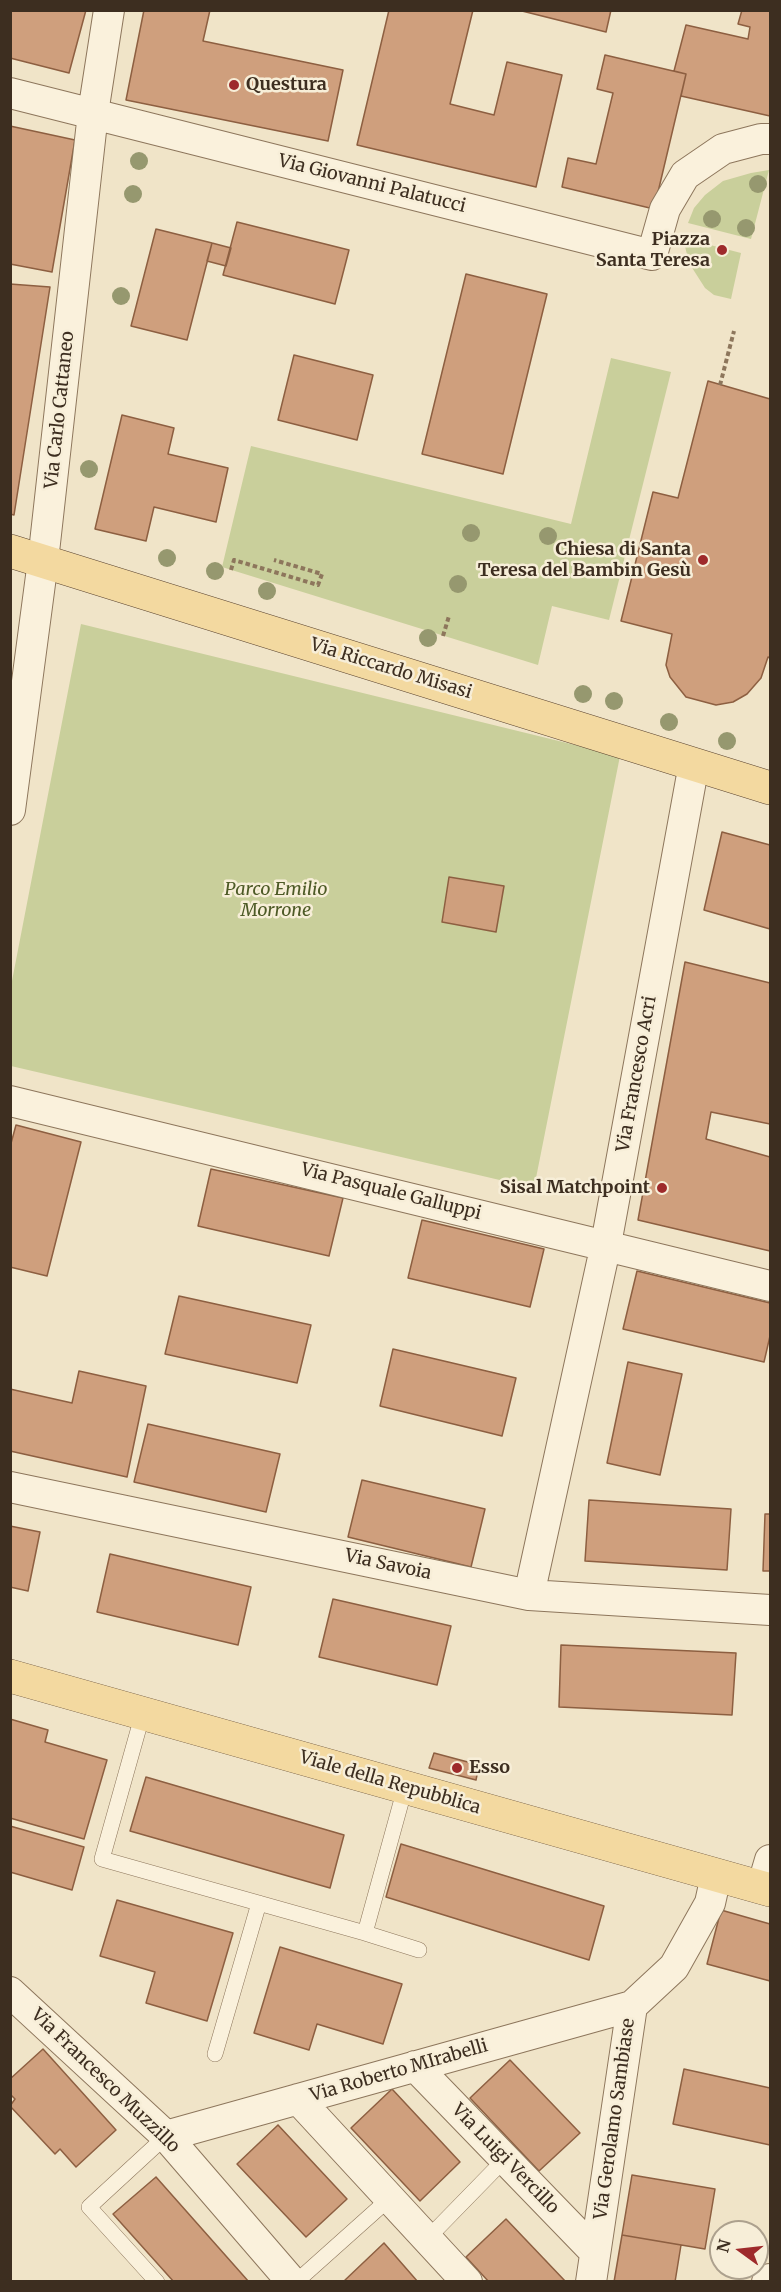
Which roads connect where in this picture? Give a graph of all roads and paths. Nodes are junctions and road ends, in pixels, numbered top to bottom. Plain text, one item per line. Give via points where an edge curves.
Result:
1 (109, 10) edge
2 (10, 93) edge
3 (93, 113) junction
4 (771, 138) edge
5 (734, 331) dead end
6 (720, 385) dead end
7 (10, 551) edge
8 (274, 560) dead end
9 (43, 561) junction
10 (231, 570) dead end
11 (449, 616) dead end
12 (443, 636) dead end
13 (694, 764) junction
14 (771, 788) edge
15 (10, 810) edge
16 (10, 1101) edge
17 (606, 1244) junction
18 (771, 1286) edge
19 (10, 1487) edge
20 (529, 1595) junction
21 (771, 1610) edge
22 (10, 1676) edge
23 (143, 1713) junction
24 (405, 1788) junction
25 (716, 1876) junction
26 (768, 1879) edge
27 (259, 1903) junction
28 (365, 1933) junction
29 (419, 1950) dead end
30 (10, 1992) edge
31 (632, 2006) junction
32 (215, 2054) dead end
33 (415, 2066) junction
34 (298, 2099) junction
35 (166, 2136) junction
36 (505, 2159) junction
37 (390, 2198) junction
38 (427, 2239) junction
39 (595, 2252) junction
40 (157, 2282) edge
41 (291, 2282) edge
42 (296, 2282) edge
43 (466, 2282) edge
44 (591, 2282) edge

1 - 3 street, Via Carlo Cattaneo
2 - 3 street, Via Giovanni Palatucci
3 - 4 street, Via Giovanni Palatucci via 652,255 665,209 685,175 723,149
3 - 9 street, Via Carlo Cattaneo
5 - 6 path
7 - 9 main road, Via Riccardo Misasi
8 - 10 path via 322,574 318,585 234,560
9 - 13 main road, Via Riccardo Misasi
9 - 15 street, Via Carlo Cattaneo
11 - 12 path
13 - 14 main road, Via Riccardo Misasi
13 - 17 street, Via Francesco Acri
16 - 17 street, Via Pasquale Galluppi
17 - 18 street, Via Pasquale Galluppi
17 - 20 street, Via Francesco Acri
19 - 20 street, Via Savoia
20 - 21 street, Via Savoia
22 - 23 main road, Viale della Repubblica
23 - 24 main road, Viale della Repubblica
23 - 27 lane via 102,1859
24 - 25 main road, Viale della Repubblica
24 - 28 lane
25 - 26 main road, Viale della Repubblica
25 - 31 street, Via Gerolamo Sambiase via 710,1903 674,1966
27 - 28 lane
27 - 32 lane
28 - 29 lane
30 - 35 street, Via Francesco Muzzillo
31 - 33 street, Via Roberto MIrabelli
31 - 39 street, Via Gerolamo Sambiase
33 - 34 street, Via Roberto MIrabelli
33 - 36 street, Via Luigi Vercillo
34 - 35 street, Via Roberto MIrabelli
34 - 37 street
35 - 40 lane via 89,2207
35 - 41 street, Via Francesco Muzzillo
36 - 38 lane
36 - 39 street, Via Luigi Vercillo
37 - 38 street
37 - 42 lane
38 - 43 street
39 - 44 street, Via Gerolamo Sambiase

